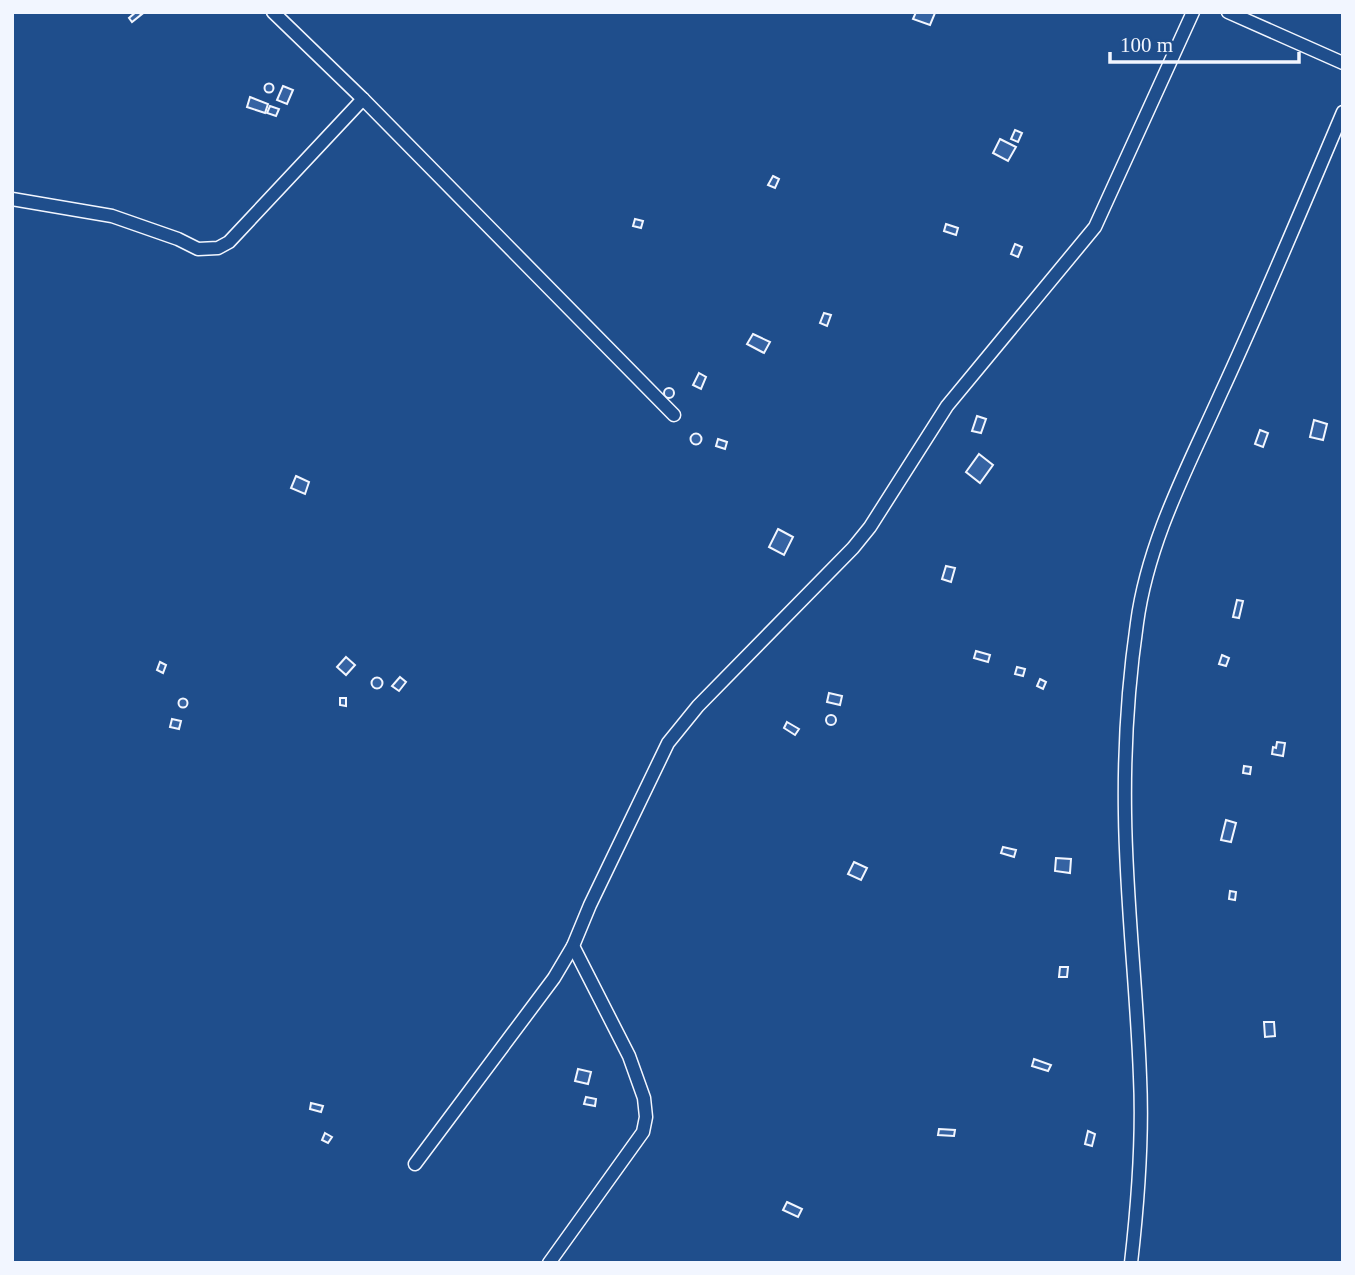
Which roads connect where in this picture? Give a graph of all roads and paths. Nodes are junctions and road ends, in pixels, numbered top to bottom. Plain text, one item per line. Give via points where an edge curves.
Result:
1 (273, 12) edge
2 (1193, 12) edge
3 (1228, 12) edge
4 (1343, 63) edge
5 (363, 99) junction
6 (1343, 112) edge
7 (12, 199) edge
8 (674, 415) dead end
9 (573, 946) junction
10 (415, 1164) dead end
11 (549, 1263) edge
12 (1131, 1263) edge

1 - 5 street
2 - 9 street via 1095,227 952,399 853,548 698,706 668,743
3 - 4 street
5 - 7 street via 229,242 218,247 198,249 112,216
5 - 8 street
6 - 12 street via 1175,492 1144,584 1137,622 1125,815 1141,1080
9 - 10 street
9 - 11 street via 629,1056 646,1117 643,1132

